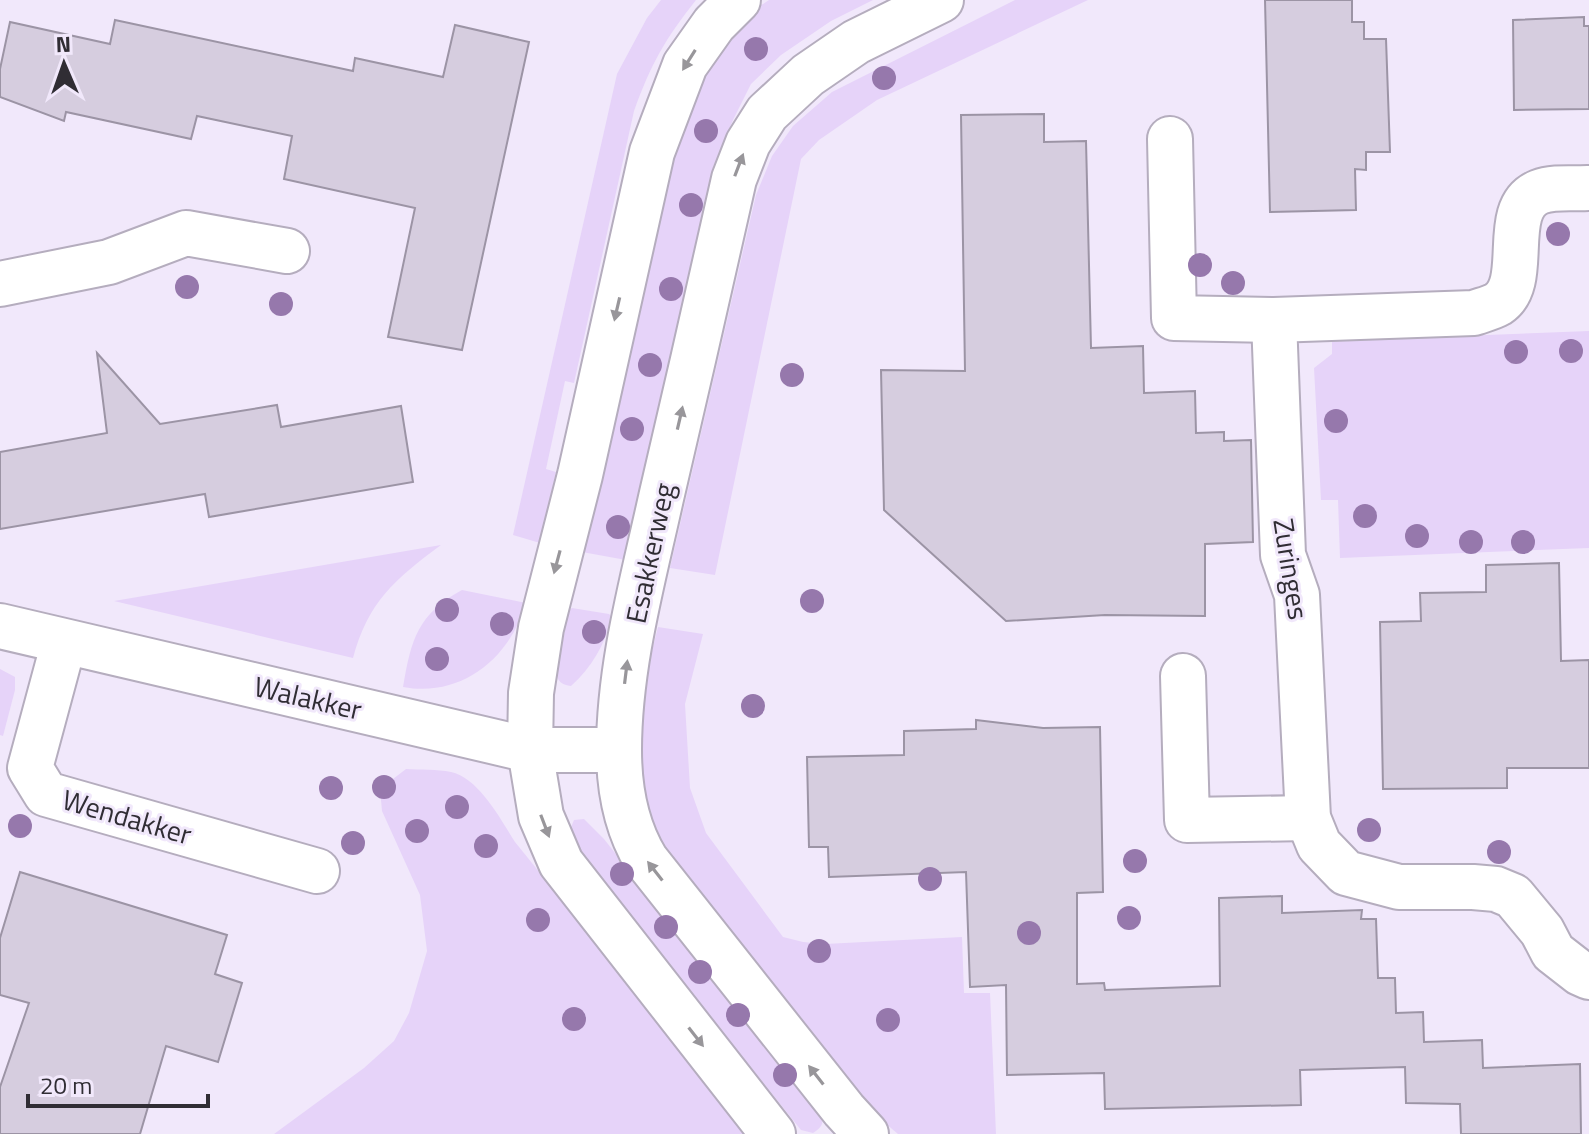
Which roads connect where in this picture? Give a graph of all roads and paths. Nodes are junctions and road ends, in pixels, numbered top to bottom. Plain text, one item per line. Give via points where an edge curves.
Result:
1 (738, 0) edge
2 (941, 0) edge
3 (1170, 139) dead end
4 (1589, 188) edge
5 (287, 251) dead end
6 (0, 284) edge
7 (1274, 320) junction
8 (0, 626) edge
9 (64, 642) junction
10 (1183, 676) dead end
11 (530, 750) junction
12 (619, 750) junction
13 (1308, 818) junction
14 (317, 871) dead end
15 (1589, 977) edge
16 (773, 1134) edge
17 (866, 1134) edge

1 -> 11 street via 685,65 652,152 541,628 531,693
12 -> 2 street, Esakkerweg via 643,577 734,179 748,143 767,113 808,75 856,42
3 - 7 street via 1174,318
4 - 7 street via 1537,193 1523,208 1510,287 1500,303 1474,313
5 - 6 street via 186,233 109,262
7 - 13 street, Zuringes via 1283,555 1297,595
8 - 9 street, Walakker
9 - 11 street, Walakker
9 - 14 street, Wendakker via 30,768 46,794
10 - 13 street via 1187,820
11 - 12 street, Walakker
11 -> 16 street via 541,816 561,863
17 -> 12 street, Esakkerweg via 646,860 623,800
13 - 15 street, Zuringes via 1319,845 1346,873 1399,887 1473,887 1513,896 1553,952

